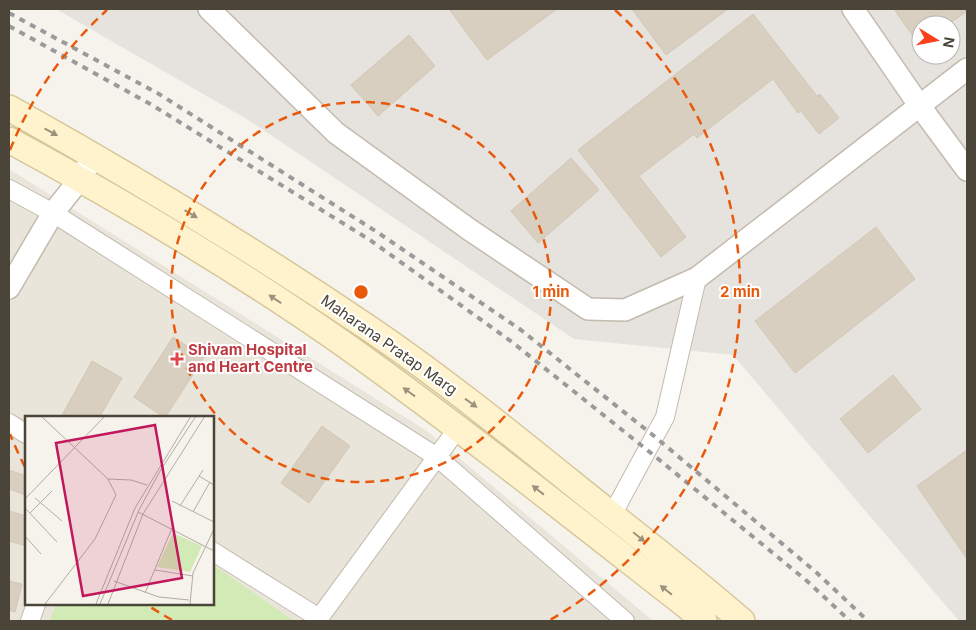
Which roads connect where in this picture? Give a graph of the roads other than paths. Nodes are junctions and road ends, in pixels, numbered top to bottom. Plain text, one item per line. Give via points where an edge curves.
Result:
1 (209, 9) edge
2 (853, 9) edge
3 (967, 69) edge
4 (919, 105) junction
5 (9, 108) edge
6 (9, 140) edge
7 (94, 155) junction
8 (967, 170) edge
9 (80, 179) junction
10 (9, 189) edge
11 (53, 213) junction
12 (697, 278) junction
13 (9, 288) edge
14 (9, 423) edge
15 (458, 428) junction
16 (25, 433) edge
17 (437, 457) junction
18 (612, 515) junction
19 (214, 552) edge
20 (36, 605) edge
21 (318, 620) edge
22 (30, 621) edge
23 (625, 621) edge
24 (704, 621) edge
25 (742, 621) edge

1 - 12 street via 336,133 470,230 588,309 624,310
2 - 4 street
3 - 4 street
4 - 8 street
4 - 12 street
5 -> 7 main road, Maharana Pratap Marg
6 - 9 main road, Maharana Pratap Marg
7 - 9 street
7 -> 18 main road, Maharana Pratap Marg via 372,330 484,412
9 - 11 street
15 -> 9 main road, Maharana Pratap Marg via 357,354 233,270
10 - 11 street
11 - 13 street
11 - 17 street
12 - 18 street via 665,417
14 - 16 street
15 - 17 street
24 -> 15 main road, Maharana Pratap Marg
17 - 21 street
17 - 23 street
18 -> 25 main road, Maharana Pratap Marg
19 - 21 street
20 - 22 street

